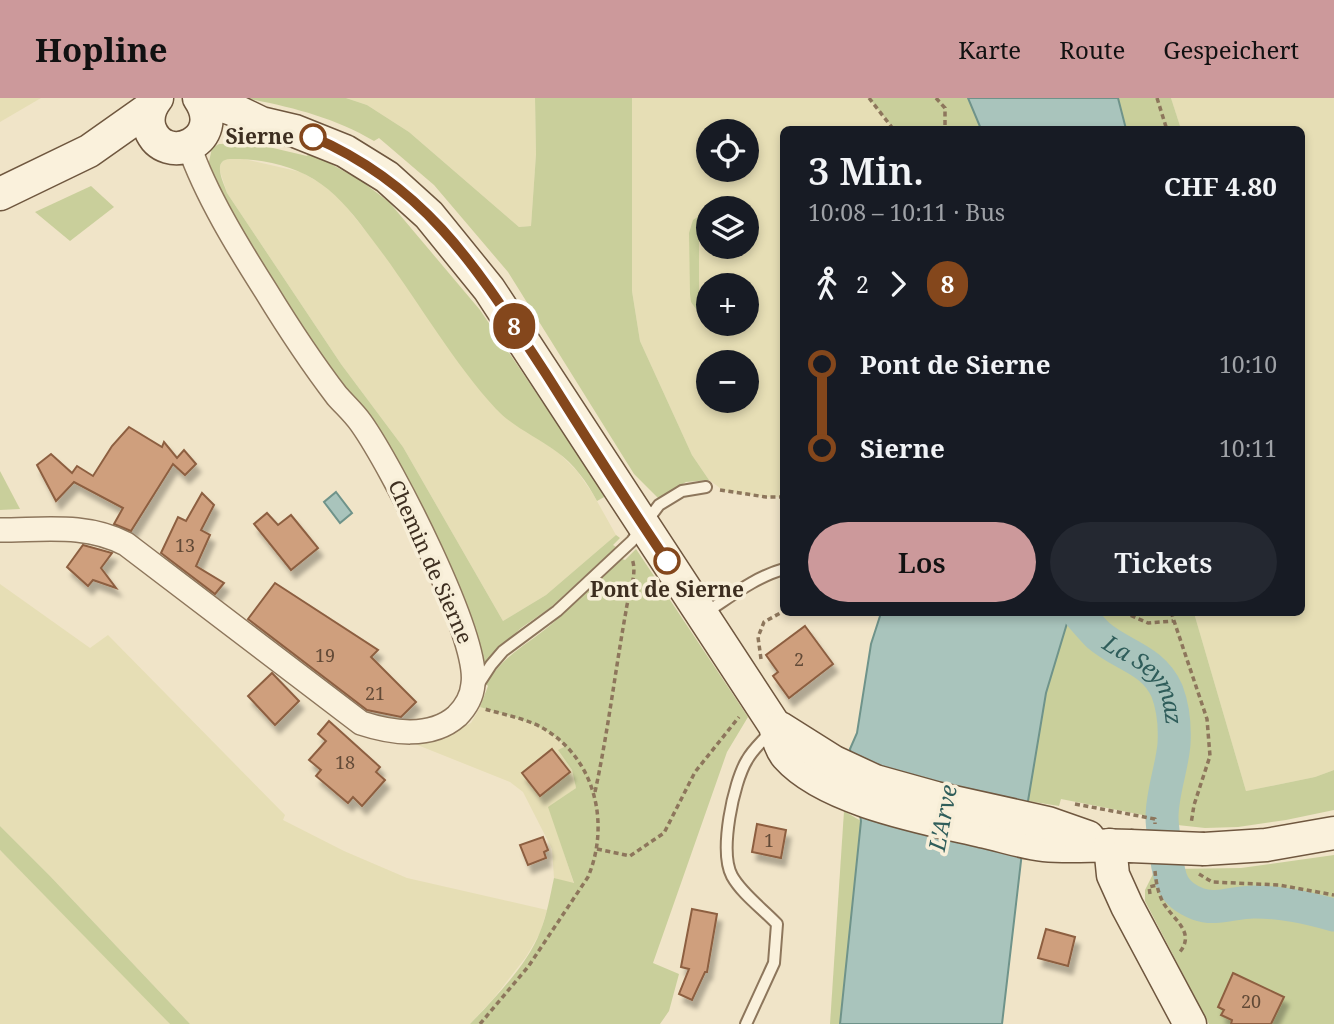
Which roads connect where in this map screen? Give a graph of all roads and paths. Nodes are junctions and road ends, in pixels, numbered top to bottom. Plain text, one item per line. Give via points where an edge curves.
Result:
1 (200, 98) edge
2 (869, 98) edge
3 (936, 98) edge
4 (1157, 98) edge
5 (154, 101) edge
6 (261, 123) junction
7 (891, 126) edge
8 (945, 126) edge
9 (1166, 126) edge
10 (187, 144) junction
11 (89, 151) junction
12 (0, 194) edge
13 (706, 487) dead end
14 (724, 491) dead end
15 (780, 497) edge
16 (0, 530) edge
17 (636, 535) junction
18 (780, 570) edge
19 (780, 613) edge
20 (703, 615) junction
21 (1132, 616) edge
22 (1172, 616) edge
23 (1173, 621) junction
24 (763, 670) dead end
25 (474, 704) junction
26 (742, 713) dead end
27 (779, 733) junction
28 (594, 794) junction
29 (1194, 805) dead end
30 (1052, 823) junction
31 (1334, 833) edge
32 (1138, 846) junction
33 (597, 849) junction
34 (1170, 958) dead end
35 (480, 1024) edge
36 (746, 1024) edge
37 (1190, 1024) edge

1 - 6 main road
1 - 10 main road via 208,117 206,128
2 - 7 path
3 - 8 path via 945,108
4 - 9 path
5 - 10 main road via 148,116 156,139
5 - 11 main road
6 - 10 main road via 215,132
6 - 17 main road via 345,151 387,177 429,215 489,289
10 - 11 main road
10 - 25 street, Chemin de Sierne via 258,278 304,352 361,422 416,523 468,643
11 - 12 main road
13 - 17 lane via 682,491 659,505
14 - 15 path
16 - 25 street via 75,528 104,533 127,544 361,723 393,732 425,730 451,721
17 - 20 main road
17 - 25 lane via 557,611 503,652 491,665
17 - 28 path via 635,566
18 - 20 lane
19 - 24 path via 764,622 758,637
20 - 27 main road
21 - 23 path via 1147,623
22 - 23 path
23 - 29 path via 1207,719 1210,757
25 - 28 path via 535,724 560,740 582,765
26 - 33 path via 695,772 664,833 630,856
27 - 30 main road via 855,773 895,787
27 - 30 main road via 786,755 794,762 831,786 869,802 919,817
27 - 36 lane via 755,748 743,767 728,833 732,876 777,923 774,963
28 - 33 path
30 - 32 main road
30 - 32 path via 1155,819
31 - 32 main road, bridge via 1266,845 1204,849
32 - 34 path via 1155,874 1160,895 1185,933 1182,950
32 - 37 main road via 1114,875
33 - 35 path via 588,877 561,918 528,967

